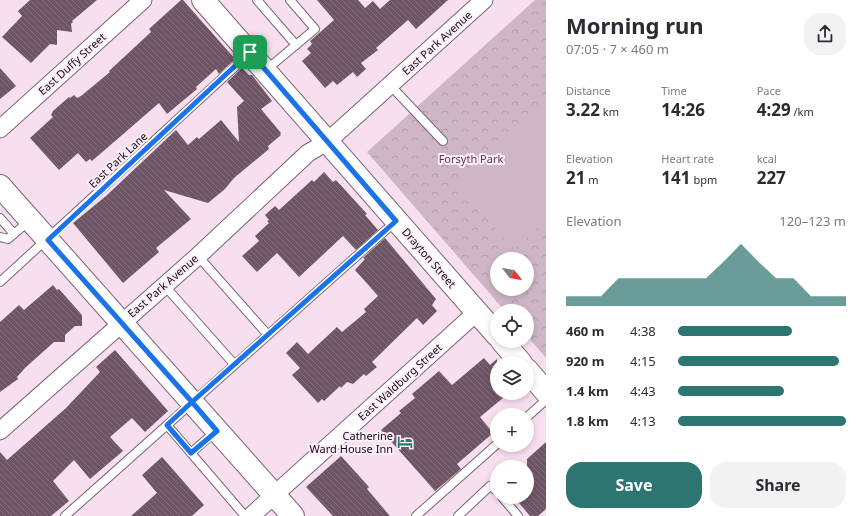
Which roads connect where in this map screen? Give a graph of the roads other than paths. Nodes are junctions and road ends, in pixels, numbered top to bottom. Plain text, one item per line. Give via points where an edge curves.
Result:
1 (143, 0) edge
2 (203, 0) edge
3 (257, 0) edge
4 (290, 0) edge
5 (484, 0) edge
6 (296, 45) junction
7 (250, 52) junction
8 (266, 70) junction
9 (390, 85) junction
10 (0, 129) edge
11 (443, 141) dead end
12 (327, 142) junction
13 (0, 186) edge
14 (0, 218) edge
15 (396, 221) junction
16 (22, 227) junction
17 (0, 237) edge
18 (48, 240) junction
19 (198, 256) junction
20 (0, 282) edge
21 (164, 285) junction
22 (477, 312) junction
23 (121, 323) junction
24 (490, 327) edge
25 (268, 335) junction
26 (508, 348) edge
27 (515, 356) edge
28 (234, 364) junction
29 (534, 378) edge
30 (546, 392) edge
31 (546, 400) edge
32 (192, 402) junction
33 (534, 411) edge
34 (167, 425) junction
35 (0, 431) edge
36 (217, 431) junction
37 (490, 450) edge
38 (191, 453) junction
39 (490, 486) edge
40 (274, 495) junction
41 (508, 504) edge
42 (65, 516) edge
43 (245, 516) edge
44 (251, 516) edge
45 (293, 516) edge
46 (416, 516) edge
47 (458, 516) edge
48 (518, 516) edge

1 - 10 street, East Duffy Street
2 - 7 main road, Drayton Street
3 - 6 lane
4 - 6 lane via 315,29
5 - 9 street, East Park Avenue
6 - 8 lane
7 - 8 main road, Drayton Street
7 - 18 lane, East Park Lane
8 - 12 main road, Drayton Street
9 - 11 lane
9 - 12 street, East Park Avenue
12 - 15 main road, Drayton Street
12 - 19 street, East Park Avenue via 308,153
13 - 16 main road
14 - 16 lane
15 - 22 main road, Drayton Street
15 - 25 lane
16 - 17 lane via 8,239
16 - 18 main road
18 - 20 lane, East Park Lane
18 - 23 main road
19 - 21 street, East Park Avenue
19 - 25 lane
21 - 23 street, East Park Avenue
21 - 28 lane
22 - 24 main road, Drayton Street
22 - 40 street, East Waldburg Street
23 - 32 main road
23 - 35 street, East Park Avenue
25 - 28 lane
26 - 27 main road
28 - 32 lane
29 - 30 main road
31 - 33 lane
32 - 34 lane
32 - 36 main road
34 - 38 lane
34 - 42 lane
36 - 38 lane
36 - 40 main road
37 - 46 lane
38 - 43 lane
39 - 47 lane
40 - 44 street, East Waldburg Street
40 - 45 main road
41 - 48 lane

